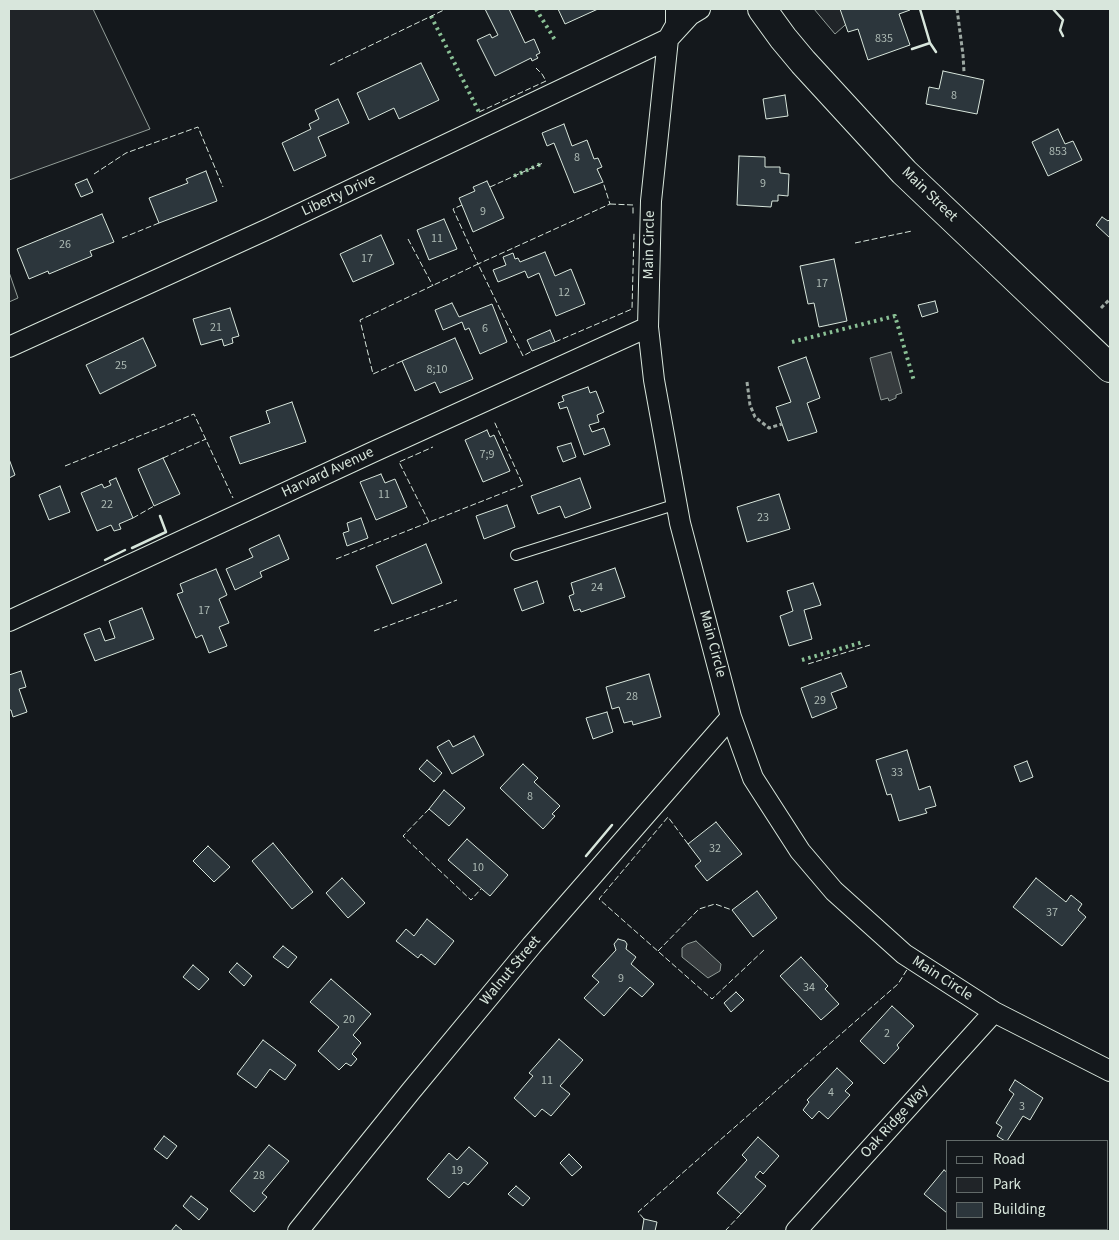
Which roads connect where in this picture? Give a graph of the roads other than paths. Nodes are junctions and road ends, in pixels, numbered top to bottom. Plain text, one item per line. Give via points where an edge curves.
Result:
1 (676, 9) edge
2 (700, 9) edge
3 (762, 9) edge
4 (668, 39) junction
5 (648, 327) junction
6 (9, 347) edge
7 (1110, 368) edge
8 (677, 504) junction
9 (516, 555) dead end
10 (9, 621) edge
11 (731, 717) junction
12 (994, 1012) junction
13 (1110, 1072) edge
14 (298, 1231) edge
15 (796, 1231) edge

1 - 4 street, Main Circle via 676,25
2 - 4 street via 690,14
3 - 7 main road, Main Street via 783,38 904,172
4 - 5 street, Main Circle via 651,201
4 - 6 street, Liberty Drive via 268,229
5 - 8 street, Main Circle via 654,380
5 - 10 street, Harvard Avenue
8 - 9 lane
8 - 11 street, Main Circle
11 - 12 street, Main Circle via 753,778 800,851 834,891 904,954
11 - 14 street, Walnut Street via 532,945
12 - 13 street, Main Circle
12 - 15 street, Oak Ridge Way

